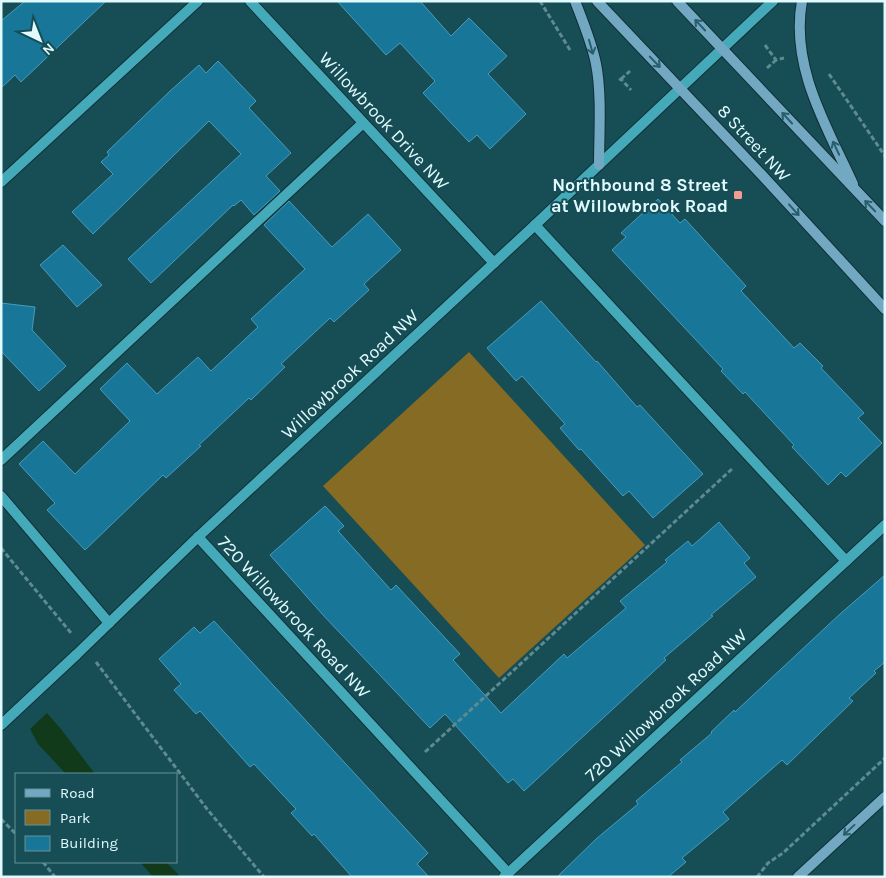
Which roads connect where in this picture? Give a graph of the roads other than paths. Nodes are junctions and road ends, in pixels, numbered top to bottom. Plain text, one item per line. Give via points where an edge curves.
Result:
1 (198, 1) edge
2 (250, 1) edge
3 (575, 1) edge
4 (597, 1) edge
5 (677, 1) edge
6 (773, 1) edge
7 (802, 1) edge
8 (722, 49) junction
9 (680, 88) junction
10 (363, 122) junction
11 (599, 165) junction
12 (1, 182) edge
13 (857, 192) junction
14 (885, 221) edge
15 (535, 225) junction
16 (494, 263) junction
17 (885, 309) edge
18 (1, 460) edge
19 (1, 496) edge
20 (885, 525) edge
21 (198, 537) junction
22 (846, 561) junction
23 (109, 623) junction
24 (1, 725) edge
25 (885, 797) edge
26 (506, 875) edge
27 (798, 877) edge

1 - 12 street
2 - 10 street, Willowbrook Drive NW
3 -> 11 main road via 596,64
4 -> 9 main road, 8 Street NW
8 -> 5 main road
6 - 8 street, Willowbrook Road NW
13 -> 7 main road via 804,71 801,55
8 - 9 street, Willowbrook Road NW
13 -> 8 main road
9 - 11 street, Willowbrook Road NW
9 -> 17 main road, 8 Street NW
10 - 16 street, Willowbrook Drive NW
10 - 18 street
11 - 15 street, Willowbrook Road NW
14 -> 13 main road
15 - 16 street, Willowbrook Road NW
15 - 22 street
16 - 21 street, Willowbrook Road NW
19 - 23 street
20 - 22 street, 720 Willowbrook Road NW
21 - 23 street, Willowbrook Road NW
21 - 26 street, 720 Willowbrook Road NW
22 - 26 street, 720 Willowbrook Road NW
23 - 24 street, Willowbrook Road NW
25 -> 27 main road

